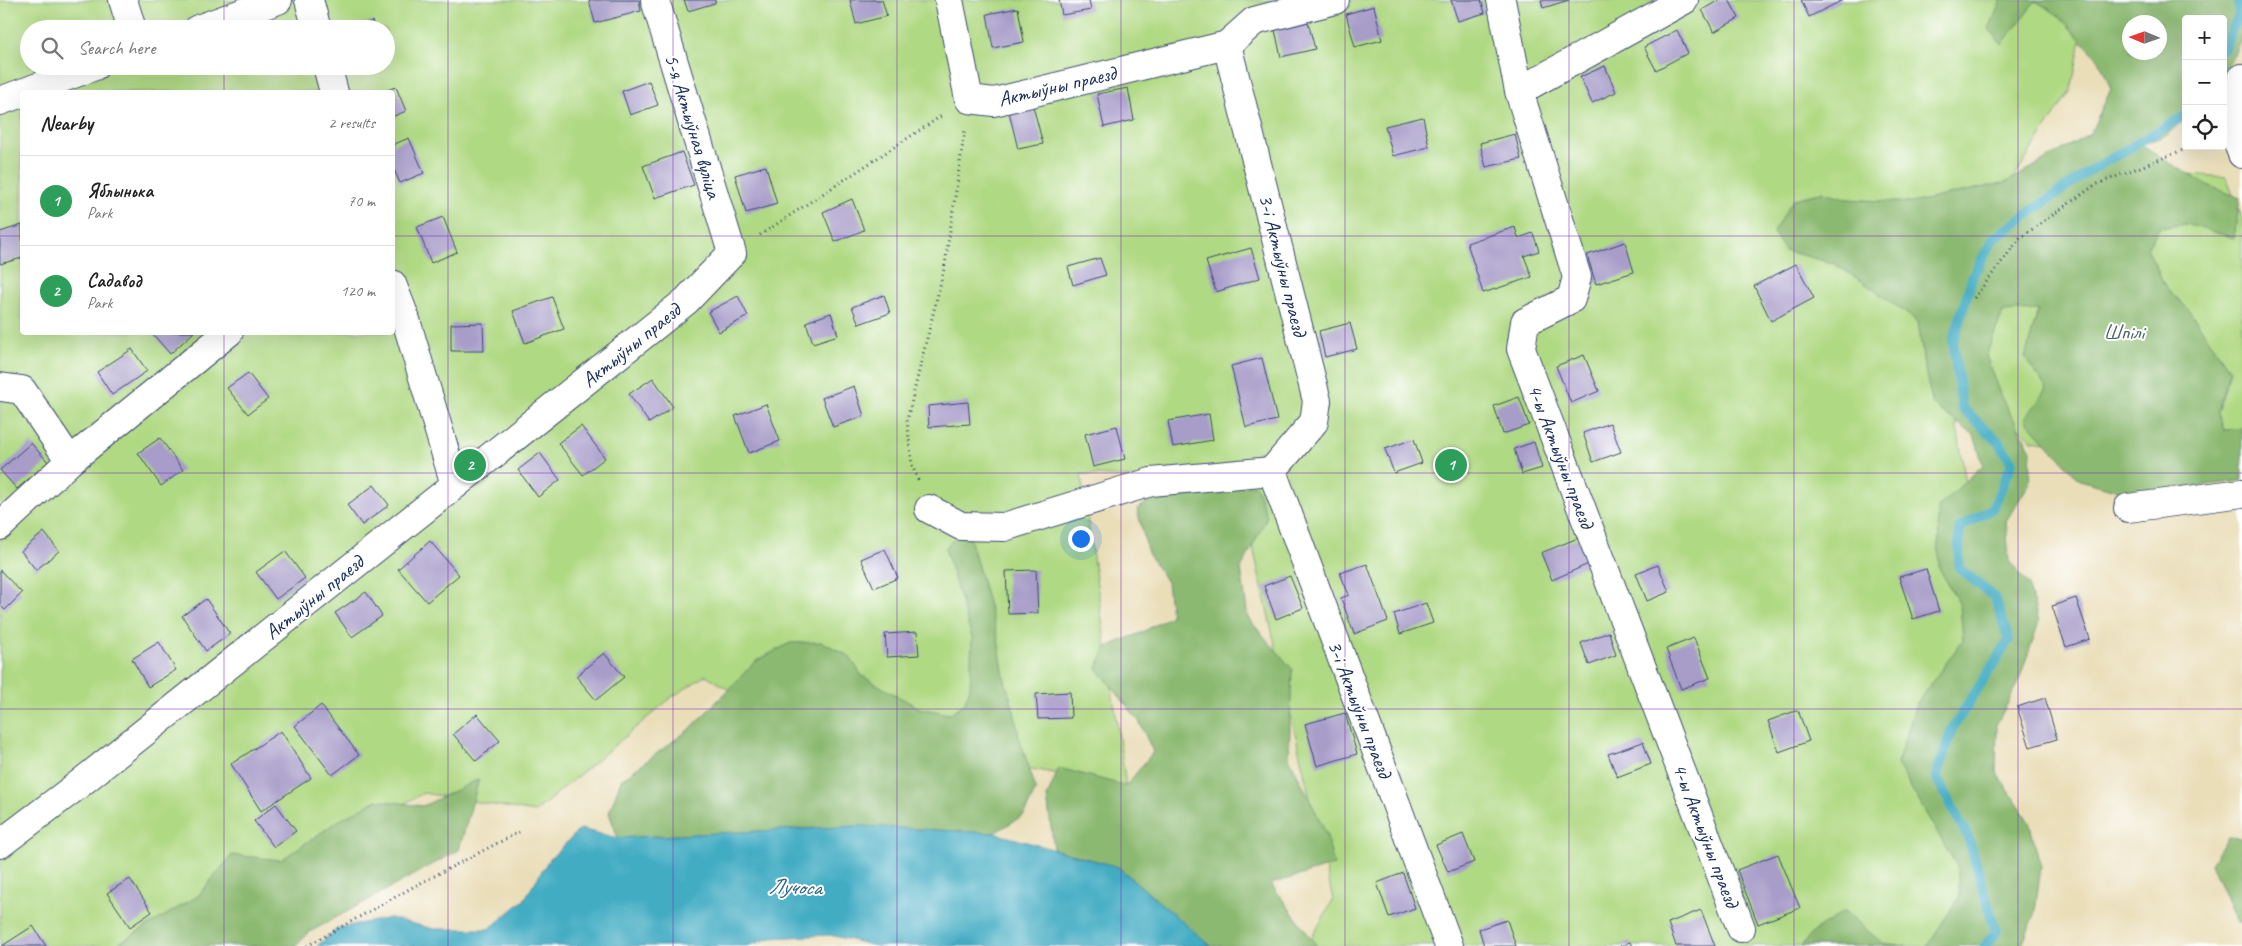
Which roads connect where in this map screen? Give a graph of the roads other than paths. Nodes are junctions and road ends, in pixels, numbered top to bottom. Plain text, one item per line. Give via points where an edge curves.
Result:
1 (123, 0) edge
2 (278, 0) edge
3 (309, 0) edge
4 (655, 0) edge
5 (949, 0) edge
6 (1335, 0) edge
7 (1501, 0) edge
8 (1684, 0) edge
9 (1252, 11) edge
10 (129, 20) edge
11 (223, 20) edge
12 (315, 20) edge
13 (1227, 45) junction
14 (71, 75) edge
15 (329, 75) edge
16 (2242, 78) edge
17 (30, 90) edge
18 (333, 90) edge
19 (1519, 91) junction
20 (20, 94) edge
21 (0, 101) edge
22 (2242, 154) edge
23 (732, 253) joint
24 (395, 291) edge
25 (225, 335) edge
26 (0, 387) edge
27 (70, 460) junction
28 (1272, 471) junction
29 (455, 485) junction
30 (2242, 493) edge
31 (2128, 508) dead end
32 (929, 509) road end
33 (0, 526) edge
34 (0, 844) edge
35 (1741, 928) dead end
36 (1449, 946) edge

1 - 10 lane
2 - 11 lane
3 - 12 lane
4 - 23 lane, 5-я Актыўная вуліца
5 - 13 lane, Актыўны праезд via 969,99 994,102
6 - 9 lane, Актыўны праезд
7 - 19 lane, 4-ы Актыўны праезд
8 - 19 lane
9 - 13 lane, Актыўны праезд
13 - 28 lane, 3-і Актыўны праезд via 1317,401 1314,422
14 - 17 lane
15 - 18 lane
16 - 22 lane via 2228,116
19 - 35 lane, 4-ы Актыўны праезд via 1577,277 1571,299 1525,322 1520,348
20 - 21 lane
23 - 29 lane, Актыўны праезд via 686,301
24 - 29 lane via 406,317
25 - 27 lane
26 - 27 lane via 22,390
27 - 33 lane
28 - 32 lane via 1151,482 1004,527 961,526
28 - 36 lane, 3-і Актыўны праезд
29 - 34 lane, Актыўны праезд
30 - 31 lane

